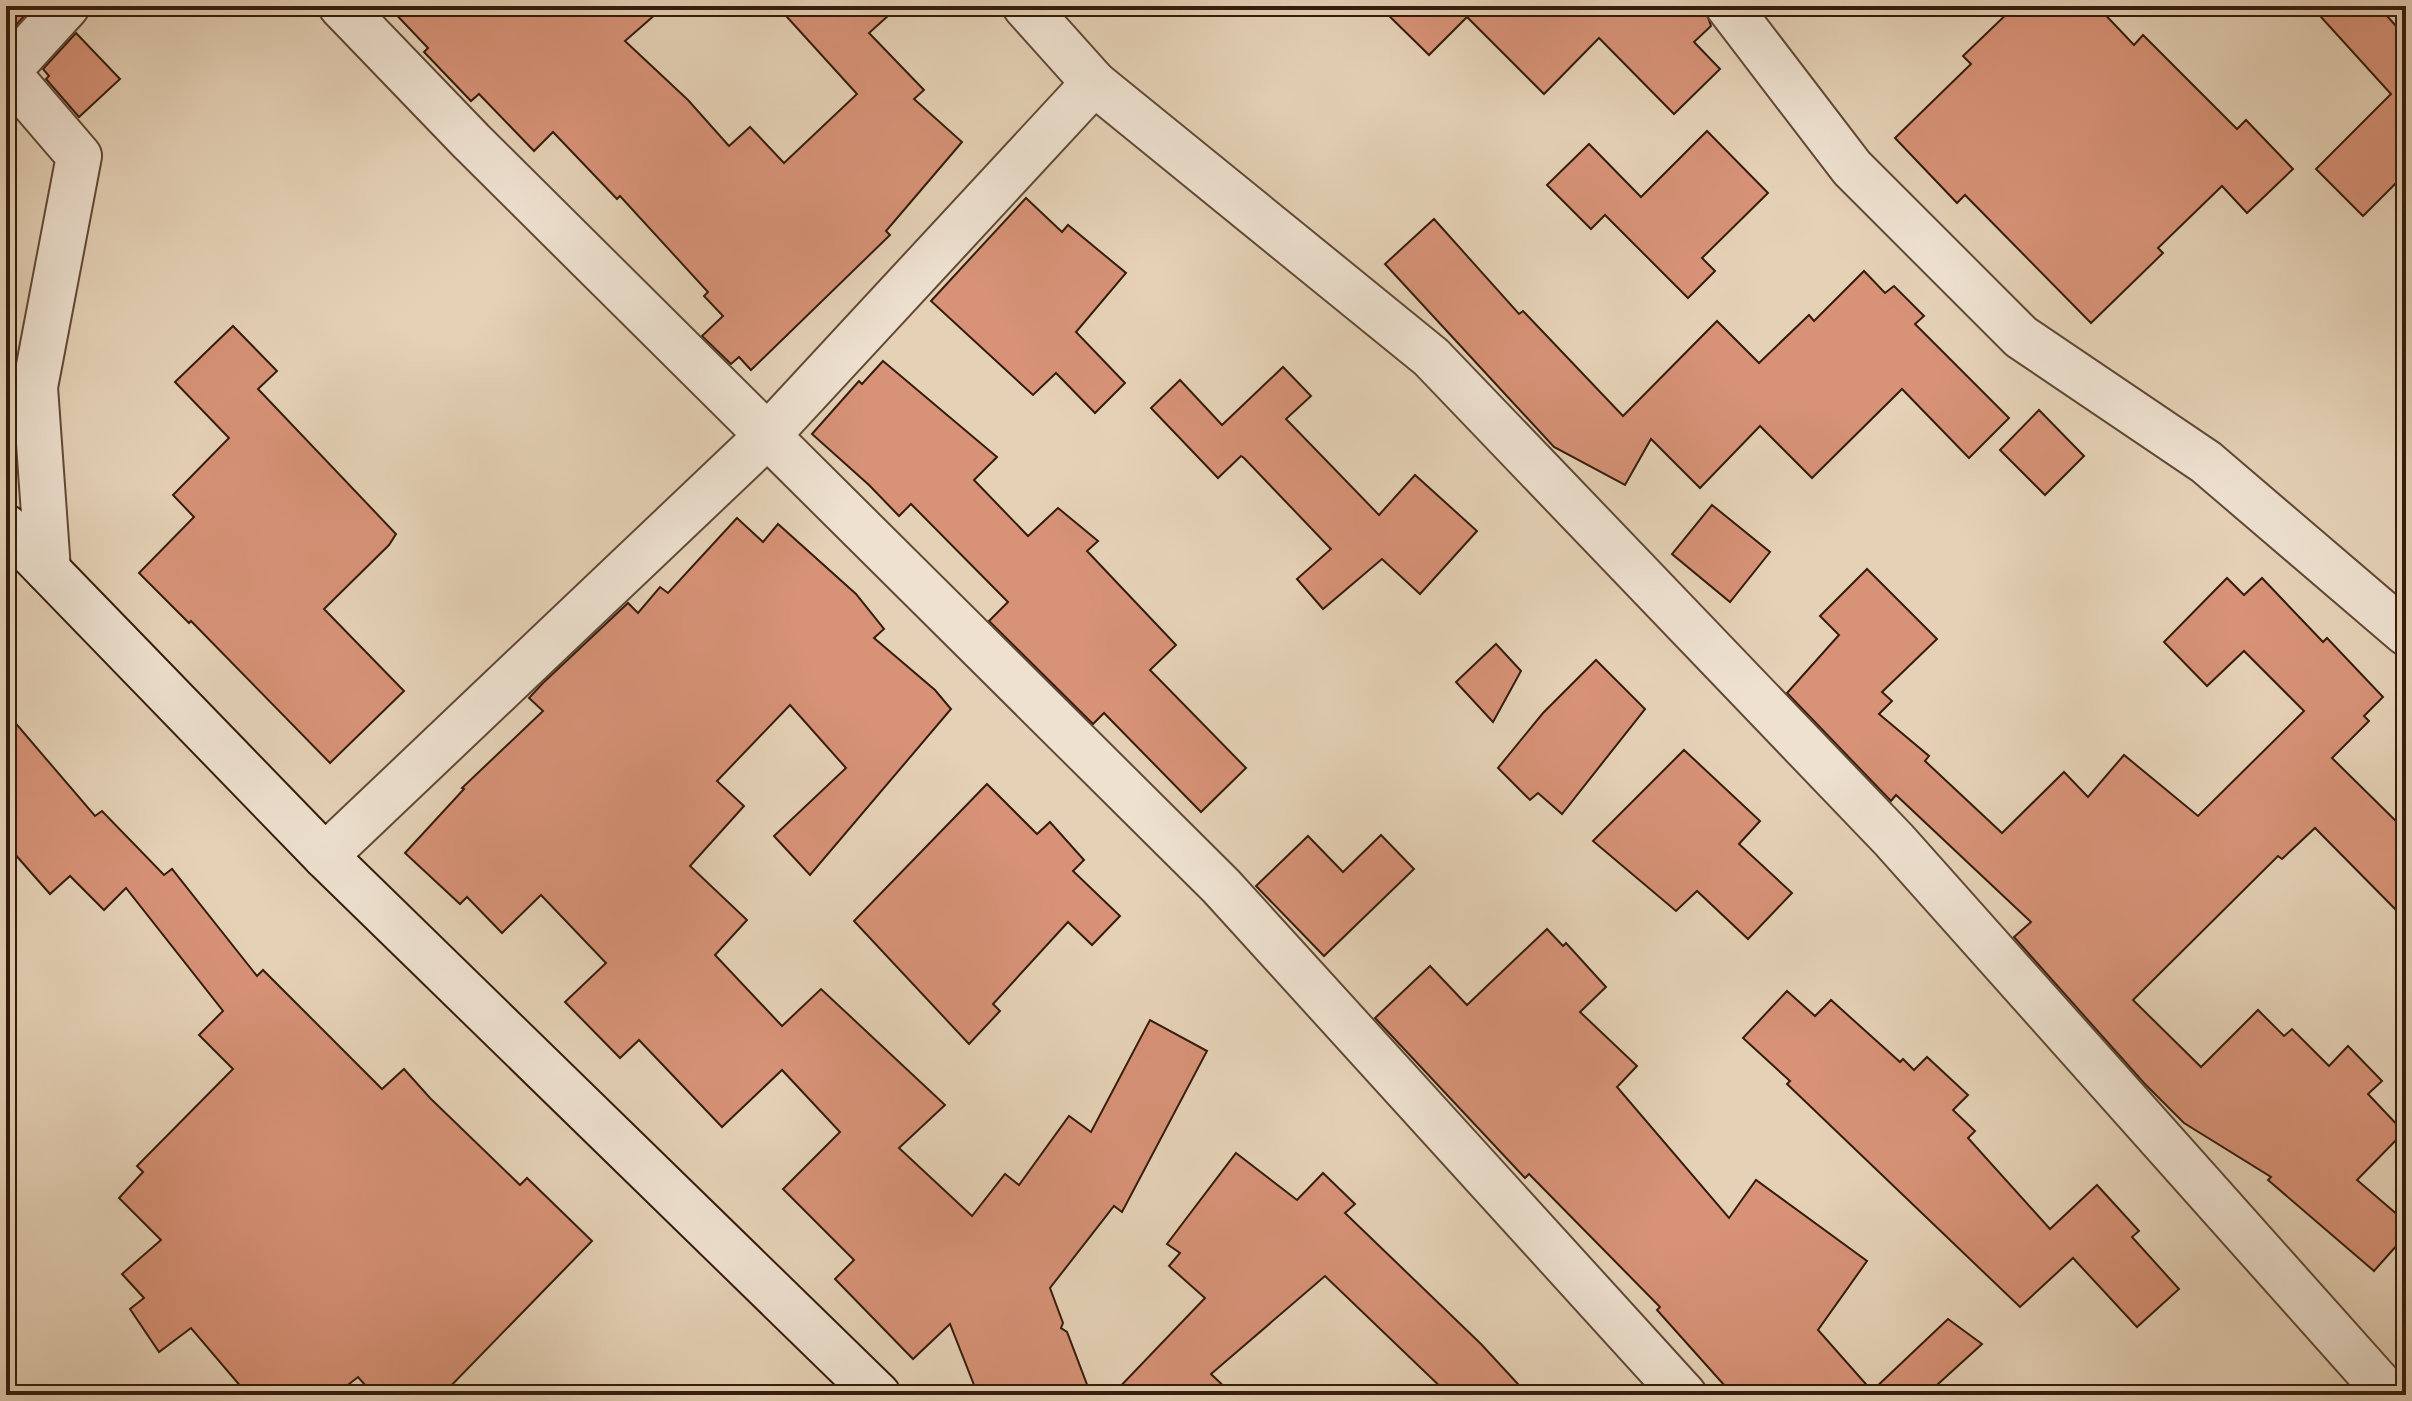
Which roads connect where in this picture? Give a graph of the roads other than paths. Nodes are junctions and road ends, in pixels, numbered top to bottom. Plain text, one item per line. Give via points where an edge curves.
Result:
1 (67, 6) edge
2 (341, 6) edge
3 (1025, 6) edge
4 (1728, 6) edge
5 (1094, 83) junction
6 (767, 436) junction
7 (6, 527) edge
8 (48, 570) junction
9 (2406, 633) edge
10 (325, 856) junction
11 (878, 1395) edge
12 (1684, 1395) edge
13 (2389, 1395) edge

1 - 8 street via 7,72 79,156 35,387
2 - 6 street
3 - 5 street
4 - 9 street via 1852,168 2021,337 2206,462
5 - 6 street
5 - 13 street via 1431,357 1894,840
6 - 10 street
6 - 12 street via 1221,886
7 - 8 street
8 - 10 street
10 - 11 street

